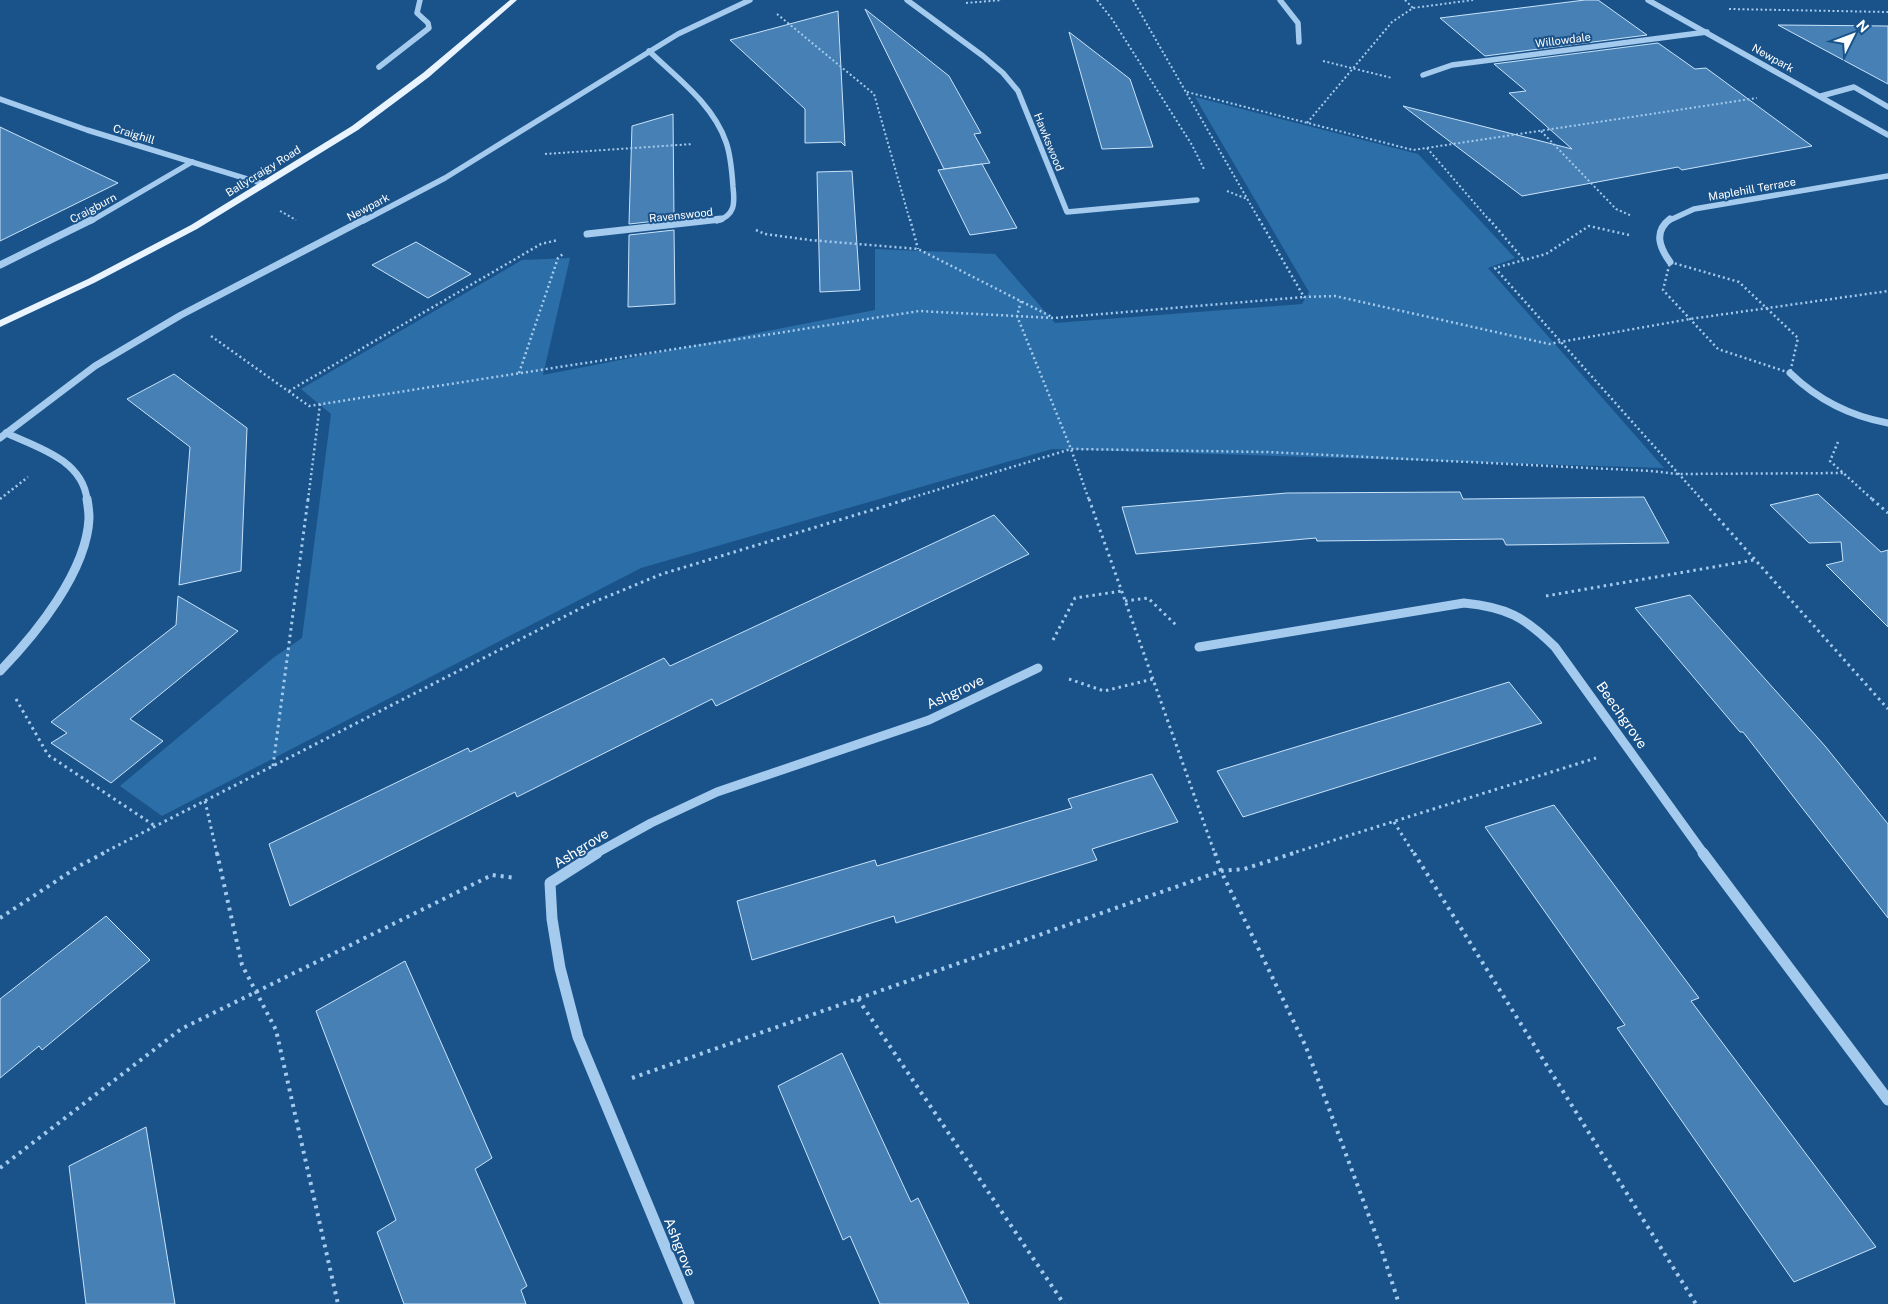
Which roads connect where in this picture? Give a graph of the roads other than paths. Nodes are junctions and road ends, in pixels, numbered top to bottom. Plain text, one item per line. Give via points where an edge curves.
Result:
1 (420, 0) edge
2 (514, 0) edge
3 (750, 0) edge
4 (907, 0) edge
5 (1280, 0) edge
6 (1648, 0) edge
7 (1707, 32) junction
8 (1299, 42) road end
9 (649, 51) junction
10 (379, 67) dead end
11 (1423, 74) road end
12 (1821, 96) junction
13 (0, 99) edge
14 (1888, 107) edge
15 (1888, 135) edge
16 (192, 162) junction
17 (1888, 176) edge
18 (264, 184) junction
19 (1197, 200) dead end
20 (587, 234) road end
21 (1670, 262) road end
22 (0, 265) edge
23 (0, 324) edge
24 (1790, 373) road end
25 (1888, 423) edge
26 (3, 436) edge
27 (1199, 647) road end
28 (1038, 668) road end
29 (0, 671) edge
30 (1888, 1100) edge
31 (689, 1304) edge

1 - 10 street via 417,13 429,28
2 - 18 main road, Ballycraigy Road via 393,101
3 - 9 street, Newpark
4 - 19 street, Hawkswood via 983,56 1018,91 1067,212
5 - 8 street via 1298,23
6 - 7 street, Newpark
7 - 11 street, Willowdale via 1452,65
7 - 12 street, Newpark
9 - 20 street, Ravenswood via 708,110 726,142 735,204 731,214 710,222
9 - 26 street, Newpark via 445,178 181,314 95,366
12 - 14 street via 1854,88
12 - 15 street, Newpark
13 - 16 street, Craighill
16 - 18 street, Craighill
16 - 22 street, Craigburn via 94,219
17 - 21 street, Maplehill Terrace via 1694,209 1669,219 1661,229 1660,248
18 - 23 main road, Ballycraigy Road via 186,231
24 - 25 street via 1824,401 1851,414
26 - 29 street via 54,456 72,469 84,484 90,509 86,539 63,590 34,635
27 - 30 street, Beechgrove via 1464,603 1488,605 1521,617 1555,647 1694,841
28 - 31 street, Ashgrove via 929,720 717,792 643,827 550,883 560,968 578,1037

